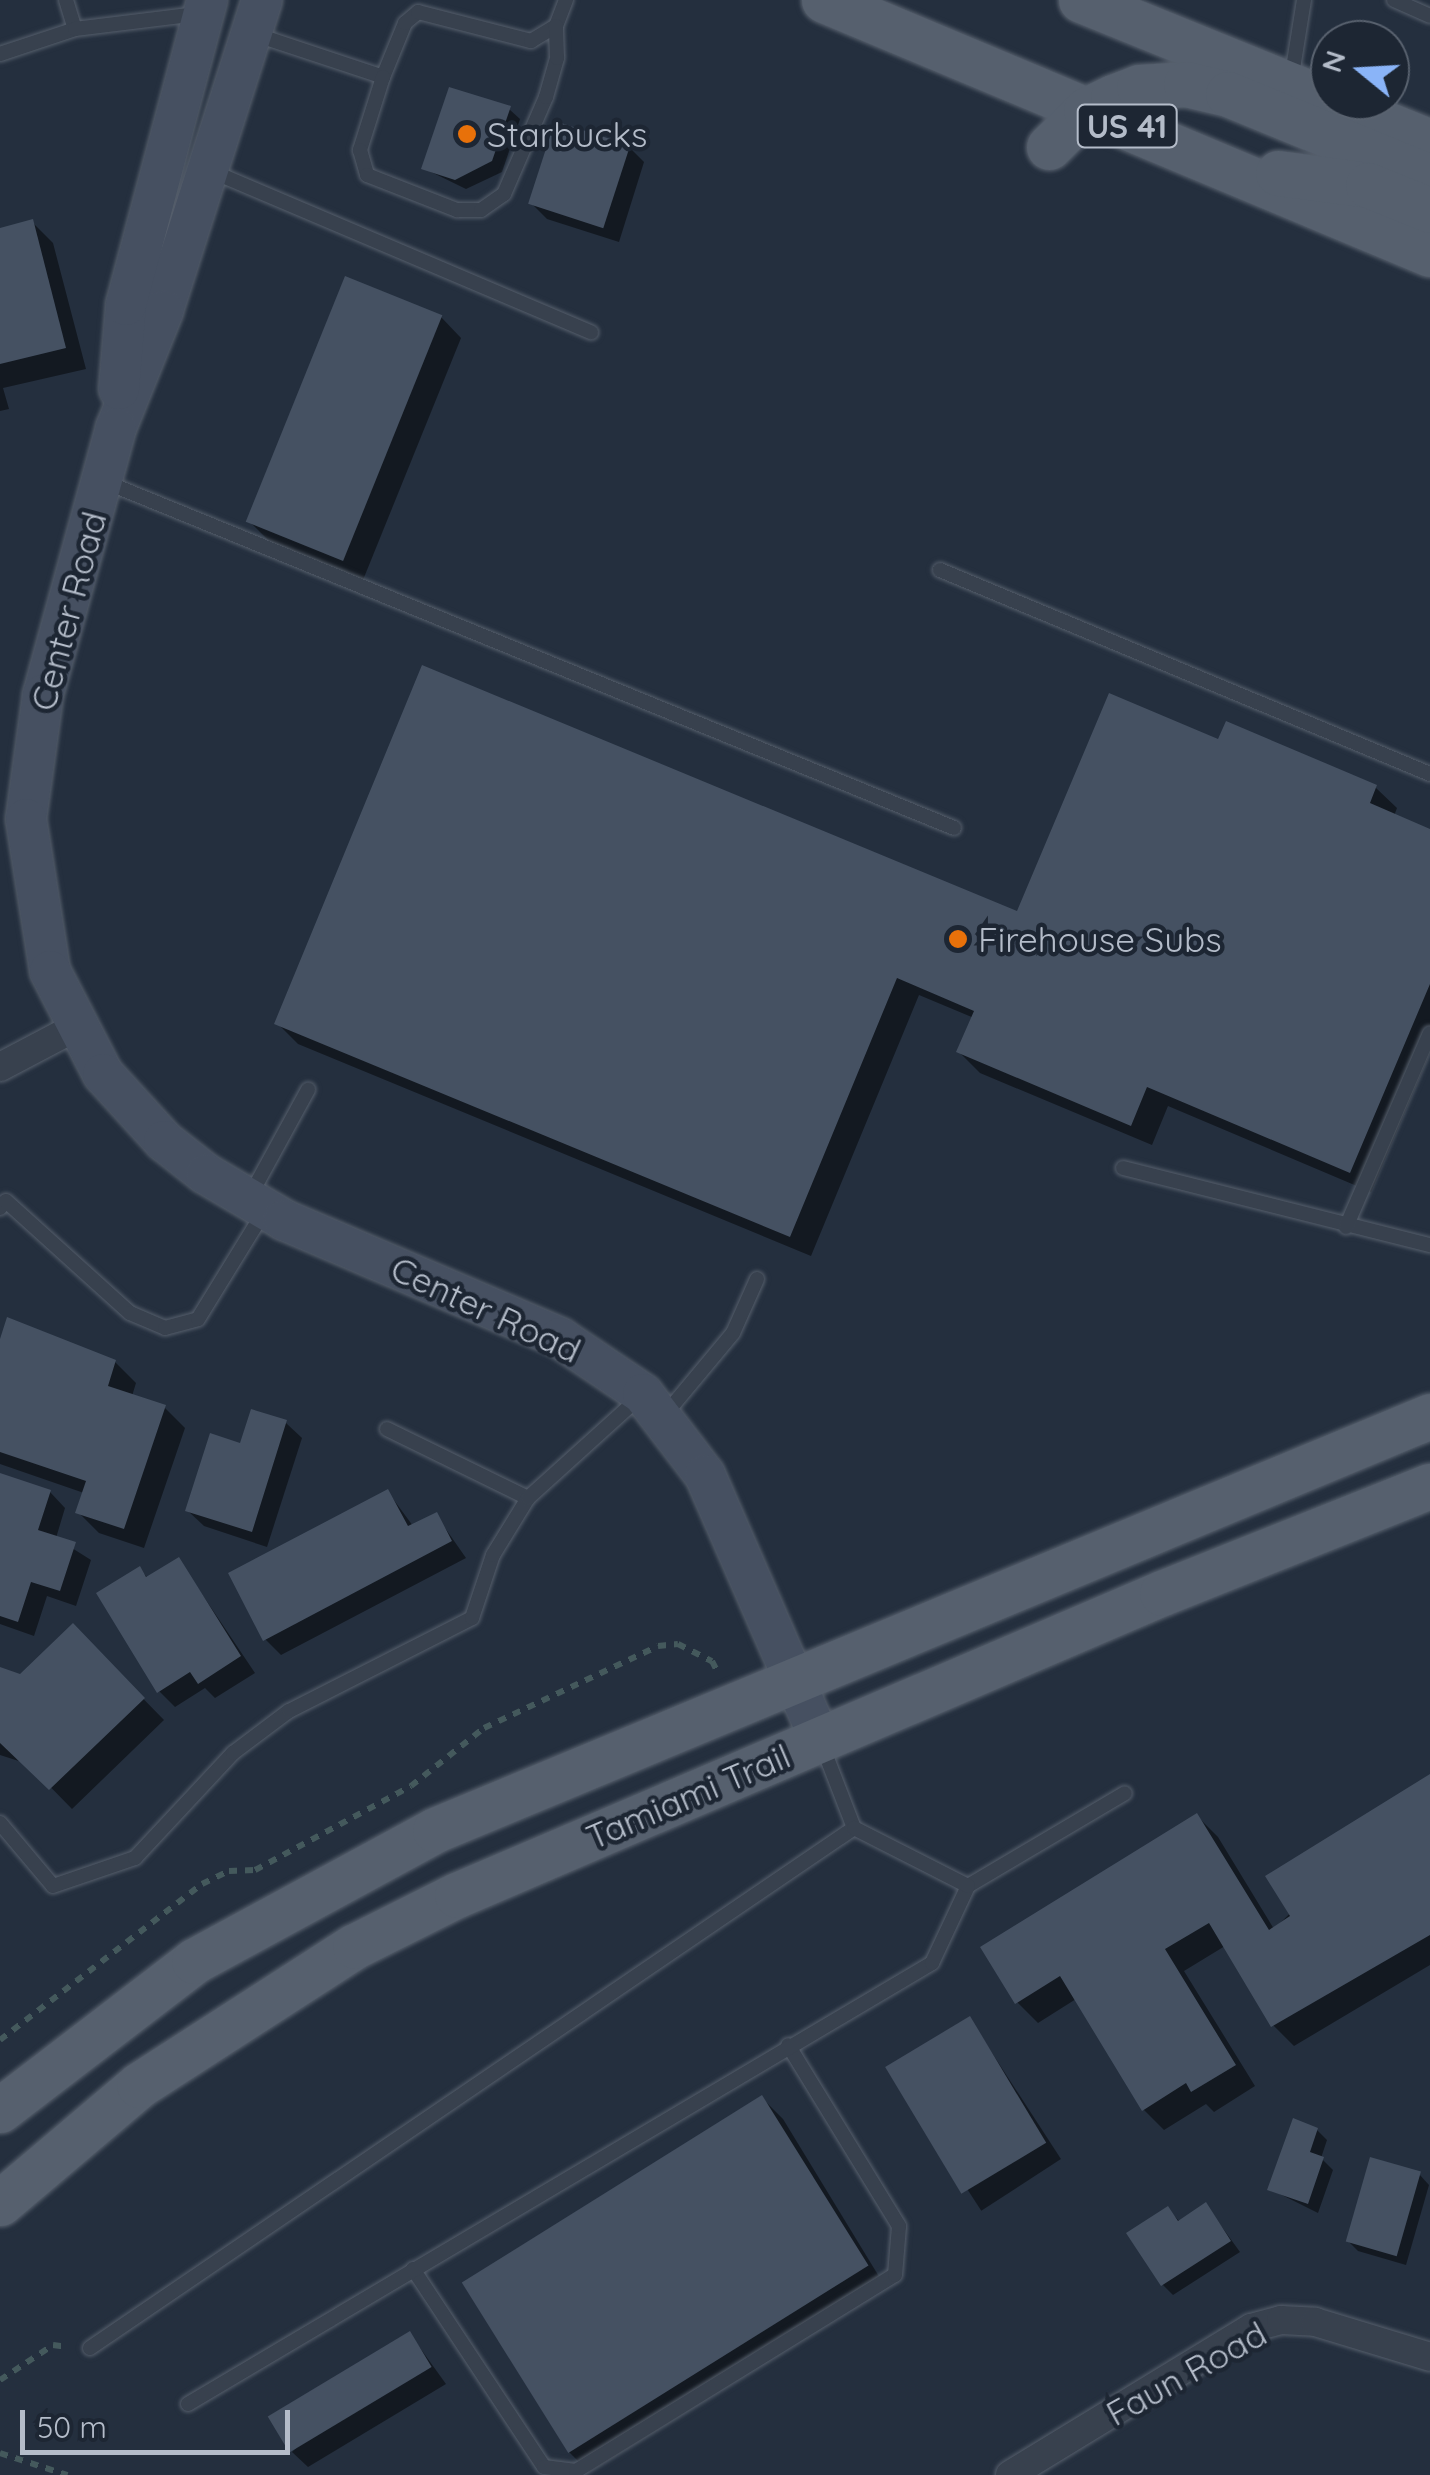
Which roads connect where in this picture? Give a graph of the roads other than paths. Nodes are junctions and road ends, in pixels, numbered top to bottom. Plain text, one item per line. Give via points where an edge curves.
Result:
1 (66, 0) edge
2 (566, 0) edge
3 (824, 0) edge
4 (1081, 0) edge
5 (1150, 0) edge
6 (1304, 0) edge
7 (1394, 0) edge
8 (205, 7) edge
9 (256, 16) edge
10 (1430, 16) edge
11 (556, 26) junction
12 (75, 29) junction
13 (0, 54) edge
14 (383, 77) junction
15 (1290, 87) junction
16 (1086, 110) junction
17 (1430, 142) edge
18 (1049, 147) dead end
19 (1226, 166) junction
20 (206, 169) junction
21 (1430, 177) edge
22 (1430, 210) edge
23 (1430, 254) edge
24 (591, 332) dead end
25 (116, 428) junction
26 (102, 480) junction
27 (940, 570) dead end
28 (1430, 774) edge
29 (954, 828) dead end
30 (74, 1028) junction
31 (1430, 1034) edge
32 (0, 1067) edge
33 (308, 1090) dead end
34 (1123, 1168) dead end
35 (257, 1205) junction
36 (0, 1208) edge
37 (1346, 1227) junction
38 (1430, 1245) edge
39 (758, 1279) dead end
40 (653, 1406) junction
41 (1430, 1416) edge
42 (387, 1429) dead end
43 (1430, 1486) edge
44 (528, 1498) junction
45 (799, 1679) junction
46 (820, 1740) junction
47 (1125, 1792) dead end
48 (0, 1823) edge
49 (854, 1828) junction
50 (968, 1886) junction
51 (788, 2045) junction
52 (0, 2110) edge
53 (0, 2204) edge
54 (412, 2269) junction
55 (90, 2348) road end
56 (1430, 2357) edge
57 (188, 2404) dead end
58 (1010, 2475) edge

1 - 12 lane
2 - 11 lane
3 - 16 main road, US 41
4 - 15 main road
5 - 15 main road
6 - 15 lane
7 - 10 lane
8 - 12 lane
8 - 25 street, Center Road via 126,304
9 - 14 lane
9 - 20 street, Center Road
11 - 14 lane via 531,41 418,12 405,22
11 - 14 lane via 557,58 546,98 504,194 481,210 457,210 367,175 360,150
12 - 13 lane
15 - 17 main road
16 - 18 main road
16 - 19 main road, US 41
16 - 21 main road via 1139,87 1186,84 1228,94
19 - 22 main road via 1368,185
19 - 23 main road, US 41
20 - 24 lane
20 - 25 street, Center Road via 162,311
25 - 26 street, Center Road
26 - 29 lane
26 - 30 street, Center Road via 44,695 26,819 46,952
27 - 28 lane
30 - 32 street
30 - 35 street, Center Road via 103,1074 164,1140
31 - 37 lane
33 - 35 lane
34 - 37 lane
35 - 36 lane via 198,1319 165,1328 130,1312 6,1200
35 - 40 street, Center Road via 560,1338
37 - 38 lane
39 - 40 lane via 733,1333
40 - 44 lane
40 - 45 street, Center Road via 705,1475
41 - 45 main road, Tamiami Trail
42 - 44 lane
43 - 46 main road, Tamiami Trail
44 - 48 lane via 493,1554 472,1618 289,1711 233,1753 135,1858 53,1886
45 - 46 street, Center Road
45 - 52 main road, Tamiami Trail via 434,1830 308,1894 135,2001
46 - 49 lane
46 - 53 main road, Tamiami Trail via 458,1895 296,1978 139,2085
47 - 50 lane
49 - 50 lane
49 - 55 lane
50 - 51 lane via 932,1964
51 - 54 lane
51 - 54 lane via 899,2226 895,2275 576,2471 544,2467
54 - 57 lane
56 - 58 street, Faun Road via 1315,2322 1282,2320 1251,2328

